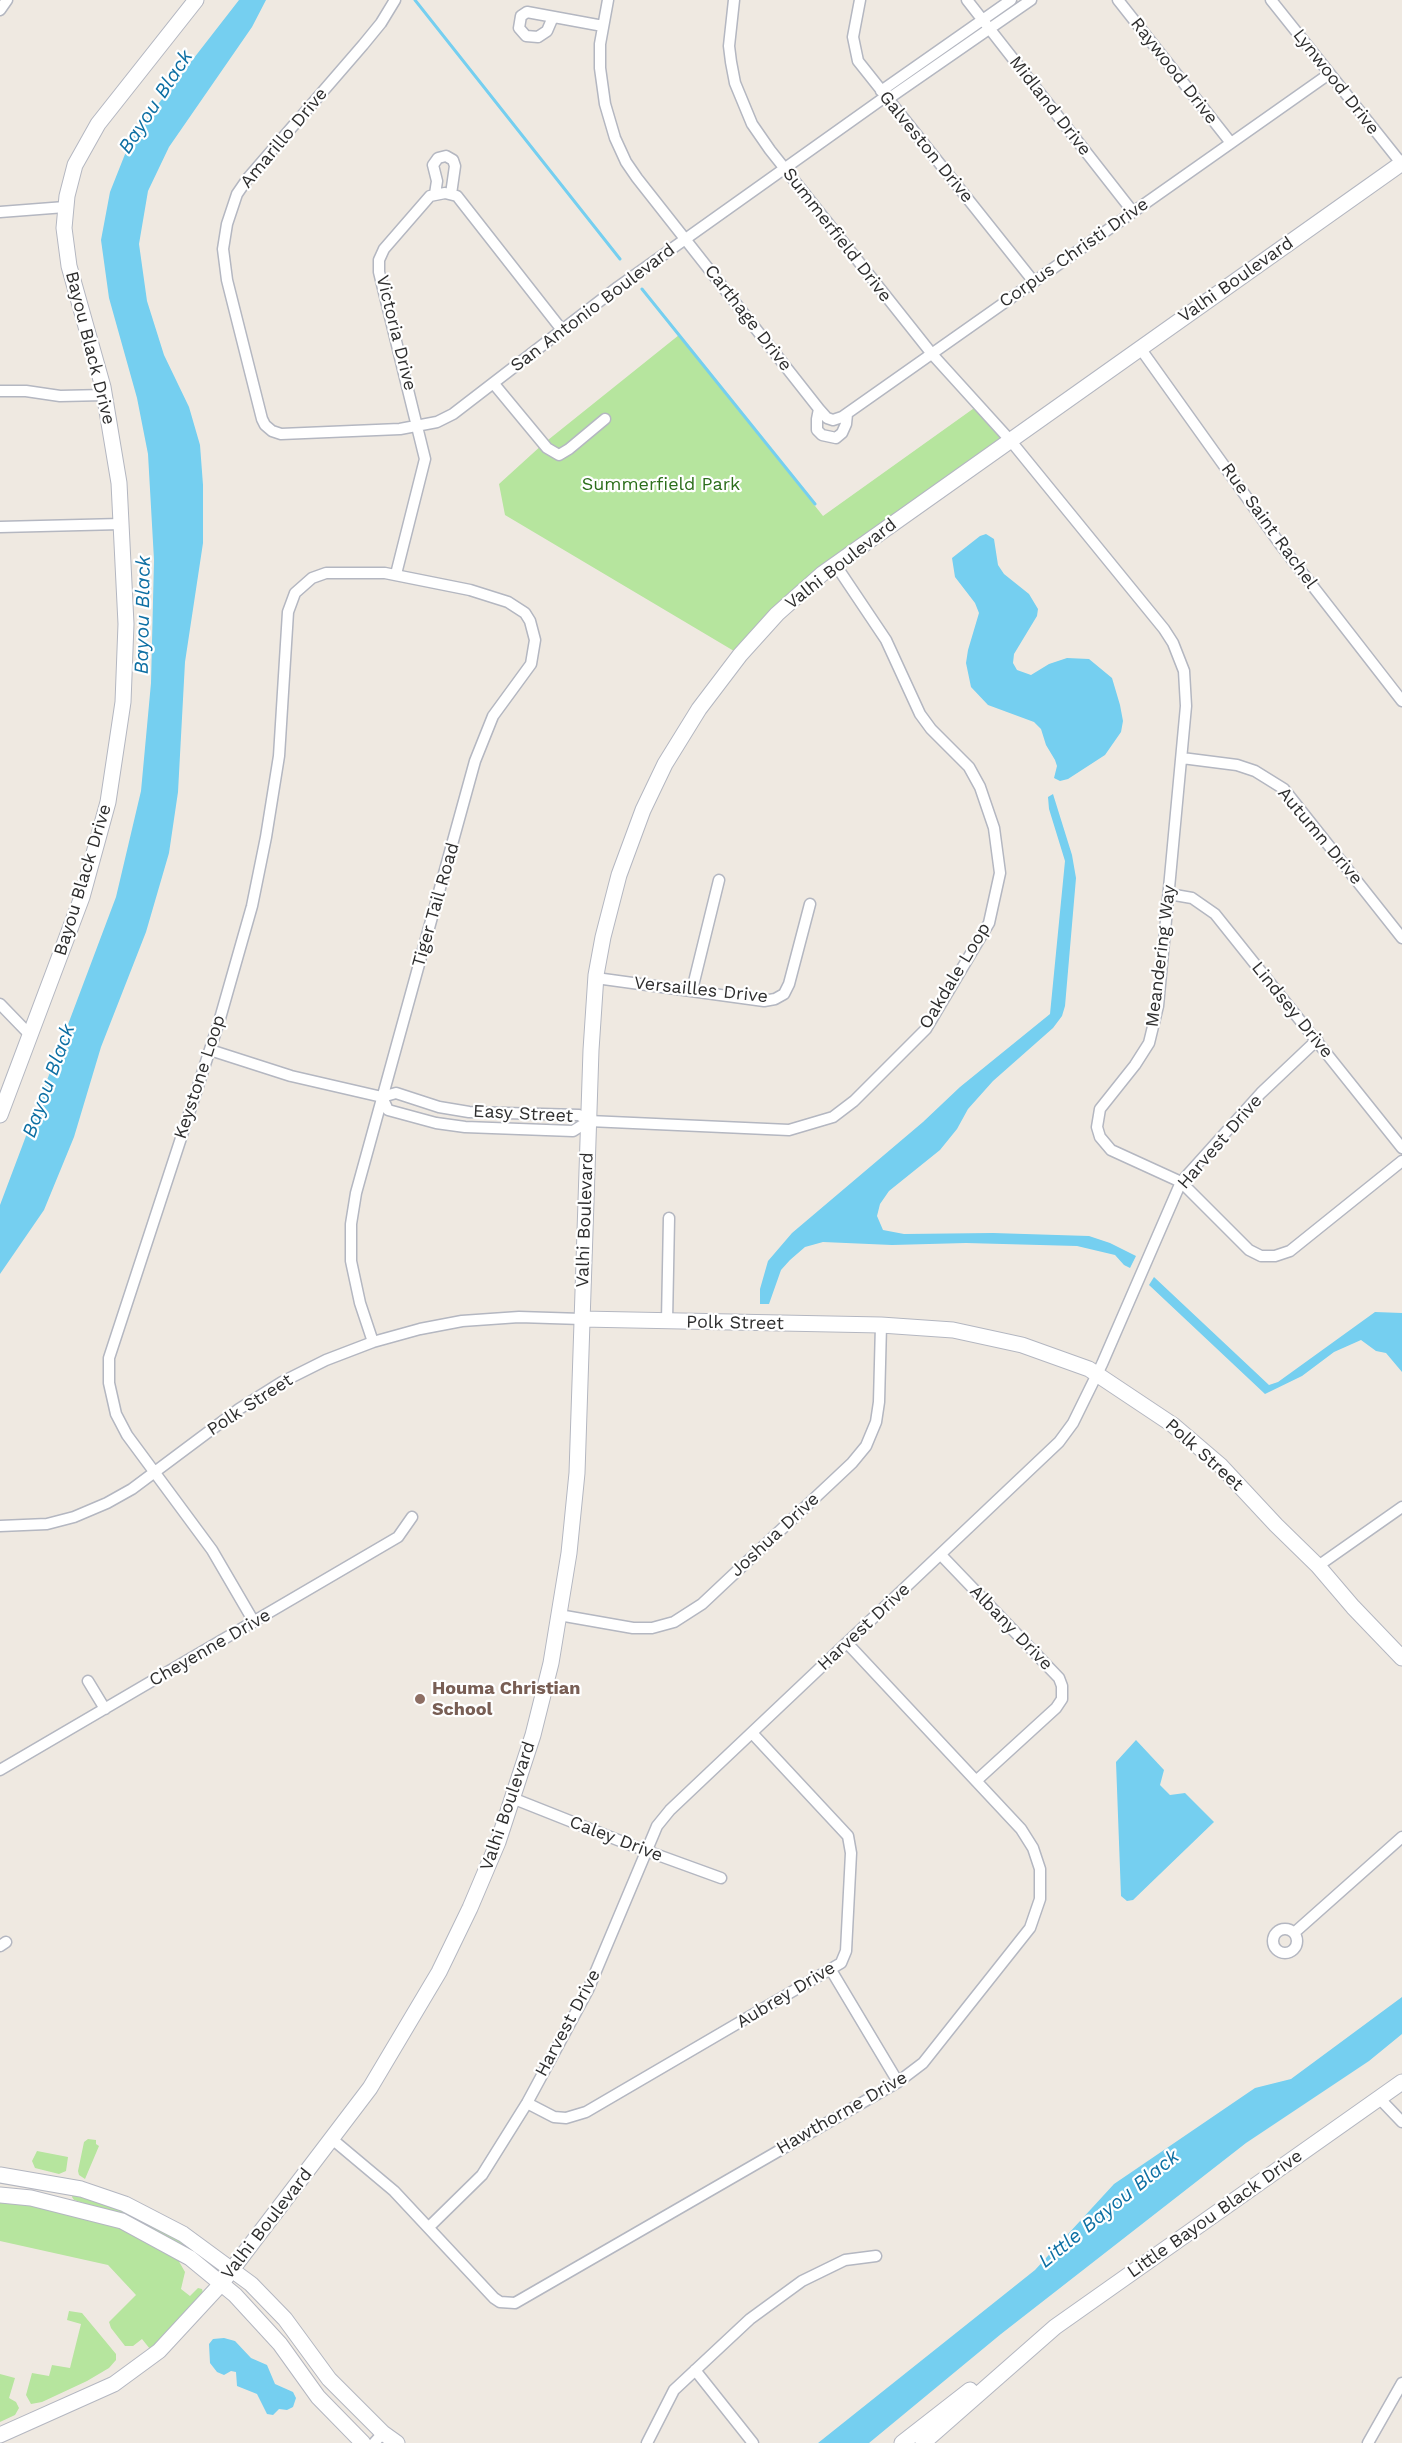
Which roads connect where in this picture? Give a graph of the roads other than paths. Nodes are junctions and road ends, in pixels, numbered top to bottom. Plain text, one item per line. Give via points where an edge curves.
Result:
1 (7, 0) edge
2 (196, 0) edge
3 (395, 0) edge
4 (608, 0) edge
5 (734, 0) edge
6 (860, 0) edge
7 (967, 0) edge
8 (1011, 0) edge
9 (1031, 0) edge
10 (1118, 0) edge
11 (1271, 0) edge
12 (0, 10) edge
13 (553, 17) dead end
14 (986, 24) junction
15 (603, 26) junction
16 (1329, 74) junction
17 (885, 96) junction
18 (1231, 143) junction
19 (1402, 163) edge
20 (784, 167) junction
21 (435, 194) junction
22 (451, 195) junction
23 (65, 207) junction
24 (1133, 212) junction
25 (0, 213) edge
26 (686, 238) junction
27 (1034, 282) junction
28 (562, 330) junction
29 (1140, 348) junction
30 (932, 354) junction
31 (494, 384) junction
32 (0, 391) edge
33 (105, 395) junction
34 (819, 409) junction
35 (847, 414) junction
36 (605, 419) dead end
37 (419, 427) junction
38 (272, 431) joint
39 (1010, 440) junction
40 (121, 524) junction
41 (0, 527) edge
42 (835, 564) junction
43 (396, 574) junction
44 (1402, 701) edge
45 (1182, 758) junction
46 (719, 880) dead end
47 (1168, 894) junction
48 (810, 904) dead end
49 (1402, 938) edge
50 (596, 978) junction
51 (692, 990) junction
52 (0, 1004) edge
53 (31, 1036) junction
54 (1317, 1040) junction
55 (210, 1050) junction
56 (382, 1097) junction
57 (480, 1113) junction
58 (0, 1115) edge
59 (589, 1121) junction
60 (479, 1128) junction
61 (1402, 1148) edge
62 (1402, 1161) edge
63 (1181, 1182) junction
64 (669, 1218) dead end
65 (582, 1318) junction
66 (667, 1321) junction
67 (881, 1325) junction
68 (373, 1342) junction
69 (1098, 1373) junction
70 (154, 1472) junction
71 (1402, 1507) edge
72 (412, 1517) dead end
73 (0, 1526) edge
74 (941, 1555) junction
75 (1318, 1566) junction
76 (559, 1615) junction
77 (254, 1622) junction
78 (848, 1643) junction
79 (1402, 1658) edge
80 (88, 1681) dead end
81 (105, 1709) junction
82 (752, 1733) junction
83 (0, 1770) edge
84 (976, 1781) junction
85 (512, 1798) junction
86 (1402, 1837) edge
87 (645, 1851) junction
88 (721, 1878) dead end
89 (1294, 1934) dead end
90 (831, 1970) junction
91 (898, 2082) junction
92 (1402, 2082) edge
93 (1379, 2098) junction
94 (526, 2103) junction
95 (1402, 2122) edge
96 (332, 2139) junction
97 (0, 2175) edge
98 (0, 2195) edge
99 (429, 2227) junction
100 (876, 2256) dead end
101 (233, 2269) junction
102 (221, 2284) junction
103 (1030, 2348) junction
104 (695, 2370) junction
105 (1402, 2383) edge
106 (0, 2435) edge
107 (378, 2438) edge
108 (933, 2440) edge
109 (363, 2443) edge
110 (397, 2443) edge
111 (647, 2443) edge
112 (753, 2443) edge
113 (902, 2443) edge
114 (1368, 2443) edge

1 - 12 street
2 - 23 street, Bayou Black Drive via 84,146 71,175
3 - 38 street, Amarillo Drive via 363,45 248,177 231,210 223,249 227,280 262,419
4 - 15 street, Carthage Drive
5 - 20 street, Summerfield Drive via 729,46 735,83 752,124
6 - 17 street, Galveston Drive via 854,49 858,61
7 - 14 street, Midland Drive
8 - 14 street, San Antonio Boulevard
9 - 14 street, San Antonio Boulevard
10 - 18 street, Raywood Drive
11 - 16 street, Lynwood Drive
13 - 15 street
14 - 17 street, San Antonio Boulevard
14 - 24 street, Midland Drive
15 - 26 street, Carthage Drive via 600,68 615,138 637,178
16 - 18 street, Corpus Christi Drive
16 - 19 street, Lynwood Drive
17 - 20 street, San Antonio Boulevard
17 - 27 street, Galveston Drive
18 - 24 street, Corpus Christi Drive
19 - 29 street, Valhi Boulevard
20 - 26 street, San Antonio Boulevard
20 - 30 street, Summerfield Drive
21 - 22 street
21 - 22 street via 433,165 446,156 456,166
21 - 37 street, Victoria Drive via 384,249 379,260
22 - 28 street via 457,196
23 - 25 street
23 - 33 street, Bayou Black Drive via 69,266
24 - 27 street, Corpus Christi Drive
26 - 28 street, San Antonio Boulevard
26 - 34 street, Carthage Drive
27 - 30 street, Corpus Christi Drive
28 - 31 street, San Antonio Boulevard
29 - 39 street, Valhi Boulevard
29 - 44 street, Rue Saint Rachel via 1280,544
30 - 35 street, Corpus Christi Drive
30 - 39 street, Summerfield Drive
31 - 36 street via 547,448 559,455
31 - 37 street, San Antonio Boulevard via 453,414
32 - 33 street
33 - 40 street, Bayou Black Drive via 119,483
34 - 35 street via 833,420
34 - 35 street, Carthage Drive via 817,430 829,438 842,434
37 - 38 street, San Antonio Boulevard via 281,434
37 - 43 street, Victoria Drive via 425,459
39 - 42 street, Valhi Boulevard
39 - 45 street, Meandering Way via 1173,643 1184,670 1186,690
40 - 41 street
40 - 53 street, Bayou Black Drive via 126,666 108,802 82,897
42 - 50 street, Valhi Boulevard via 777,614 740,655 699,709 665,764 619,875
42 - 59 street, Oakdale Loop via 886,640 920,714 969,767 980,787 999,850 1000,873 989,922 926,1029 833,1117 789,1130
43 - 55 street, Keystone Loop via 326,573 312,578 292,598 279,756 266,837 239,954
43 - 56 street, Tiger Tail Road via 508,602 530,621 536,648 531,664 493,716 479,751
45 - 47 street, Meandering Way
45 - 49 street, Autumn Drive via 1237,765 1284,789
46 - 51 street
47 - 54 street, Lindsey Drive via 1192,898 1215,914
47 - 63 street, Meandering Way via 1158,1006 1149,1043 1136,1065 1104,1101 1097,1127 1111,1150
48 - 51 street, Versailles Drive via 784,994 764,1000
50 - 51 street, Versailles Drive
50 - 59 street, Valhi Boulevard
52 - 53 street
53 - 58 street, Bayou Black Drive
54 - 61 street, Lindsey Drive
54 - 63 street, Harvest Drive via 1261,1093
55 - 56 street, Easy Street via 291,1076
55 - 70 street, Keystone Loop via 109,1358 109,1383 116,1414
56 - 57 street, Easy Street via 396,1093 439,1107
56 - 60 street, Easy Street via 388,1110 436,1123
56 - 68 street, Tiger Tail Road via 351,1224 354,1282
57 - 59 street, Easy Street via 579,1115
57 - 60 street
59 - 60 street, Easy Street via 573,1131
59 - 65 street, Valhi Boulevard
62 - 63 street, Meandering Way via 1290,1251 1275,1256 1261,1256 1248,1250
63 - 69 street, Harvest Drive
64 - 66 street
65 - 66 street, Polk Street
65 - 68 street, Polk Street via 462,1321
65 - 76 street, Valhi Boulevard via 577,1473
66 - 67 street, Polk Street
67 - 69 street, Polk Street via 990,1337 1063,1358
67 - 76 street, Joshua Drive via 879,1402 866,1446 702,1604 674,1622 652,1628
68 - 70 street, Polk Street via 282,1382
69 - 74 street, Harvest Drive via 1059,1442
69 - 75 street, Polk Street via 1209,1455
70 - 73 street, Polk Street via 132,1489 74,1517 47,1524
70 - 77 street, Keystone Loop via 212,1550
71 - 75 street
72 - 77 street, Cheyenne Drive via 398,1537
74 - 78 street, Harvest Drive
74 - 84 street, Albany Drive via 1059,1678 1062,1686 1062,1699 1056,1708
75 - 79 street, Polk Street
76 - 85 street, Valhi Boulevard via 533,1735
77 - 81 street, Cheyenne Drive
78 - 82 street, Harvest Drive
78 - 84 street, Hawthorne Drive
80 - 81 street
81 - 83 street, Cheyenne Drive
82 - 87 street, Harvest Drive via 663,1817
82 - 90 street, Aubrey Drive via 848,1836 851,1853 846,1951
84 - 91 street, Hawthorne Drive via 1021,1829 1033,1848 1041,1879 1038,1909 1021,1942 930,2056
85 - 87 street, Caley Drive
85 - 96 street, Valhi Boulevard via 479,1886 439,1972 370,2088
86 - 89 street
87 - 88 street, Caley Drive
87 - 94 street, Harvest Drive via 588,1990
90 - 91 street
90 - 94 street, Aubrey Drive via 586,2112 554,2117
91 - 99 street, Hawthorne Drive via 515,2303 494,2298
92 - 93 street, Little Bayou Black Drive
93 - 95 street
93 - 103 street, Little Bayou Black Drive via 1150,2258
94 - 99 street, Harvest Drive via 482,2175
96 - 99 street, Hawthorne Drive via 394,2190
96 - 101 street, Valhi Boulevard
97 - 101 street via 57,2183 125,2204 183,2234
98 - 102 street via 31,2198 122,2221 190,2258
100 - 104 street via 845,2260 802,2281 750,2319
101 - 102 street, Valhi Boulevard
101 - 107 street via 285,2319
102 - 106 street, Valhi Boulevard via 159,2351 114,2384
102 - 109 street via 280,2344 318,2397
103 - 108 street, Little Bayou Black Drive
103 - 113 street, Little Bayou Black Drive via 1007,2361
104 - 111 street via 674,2390
104 - 112 street
105 - 114 street
107 - 110 street

